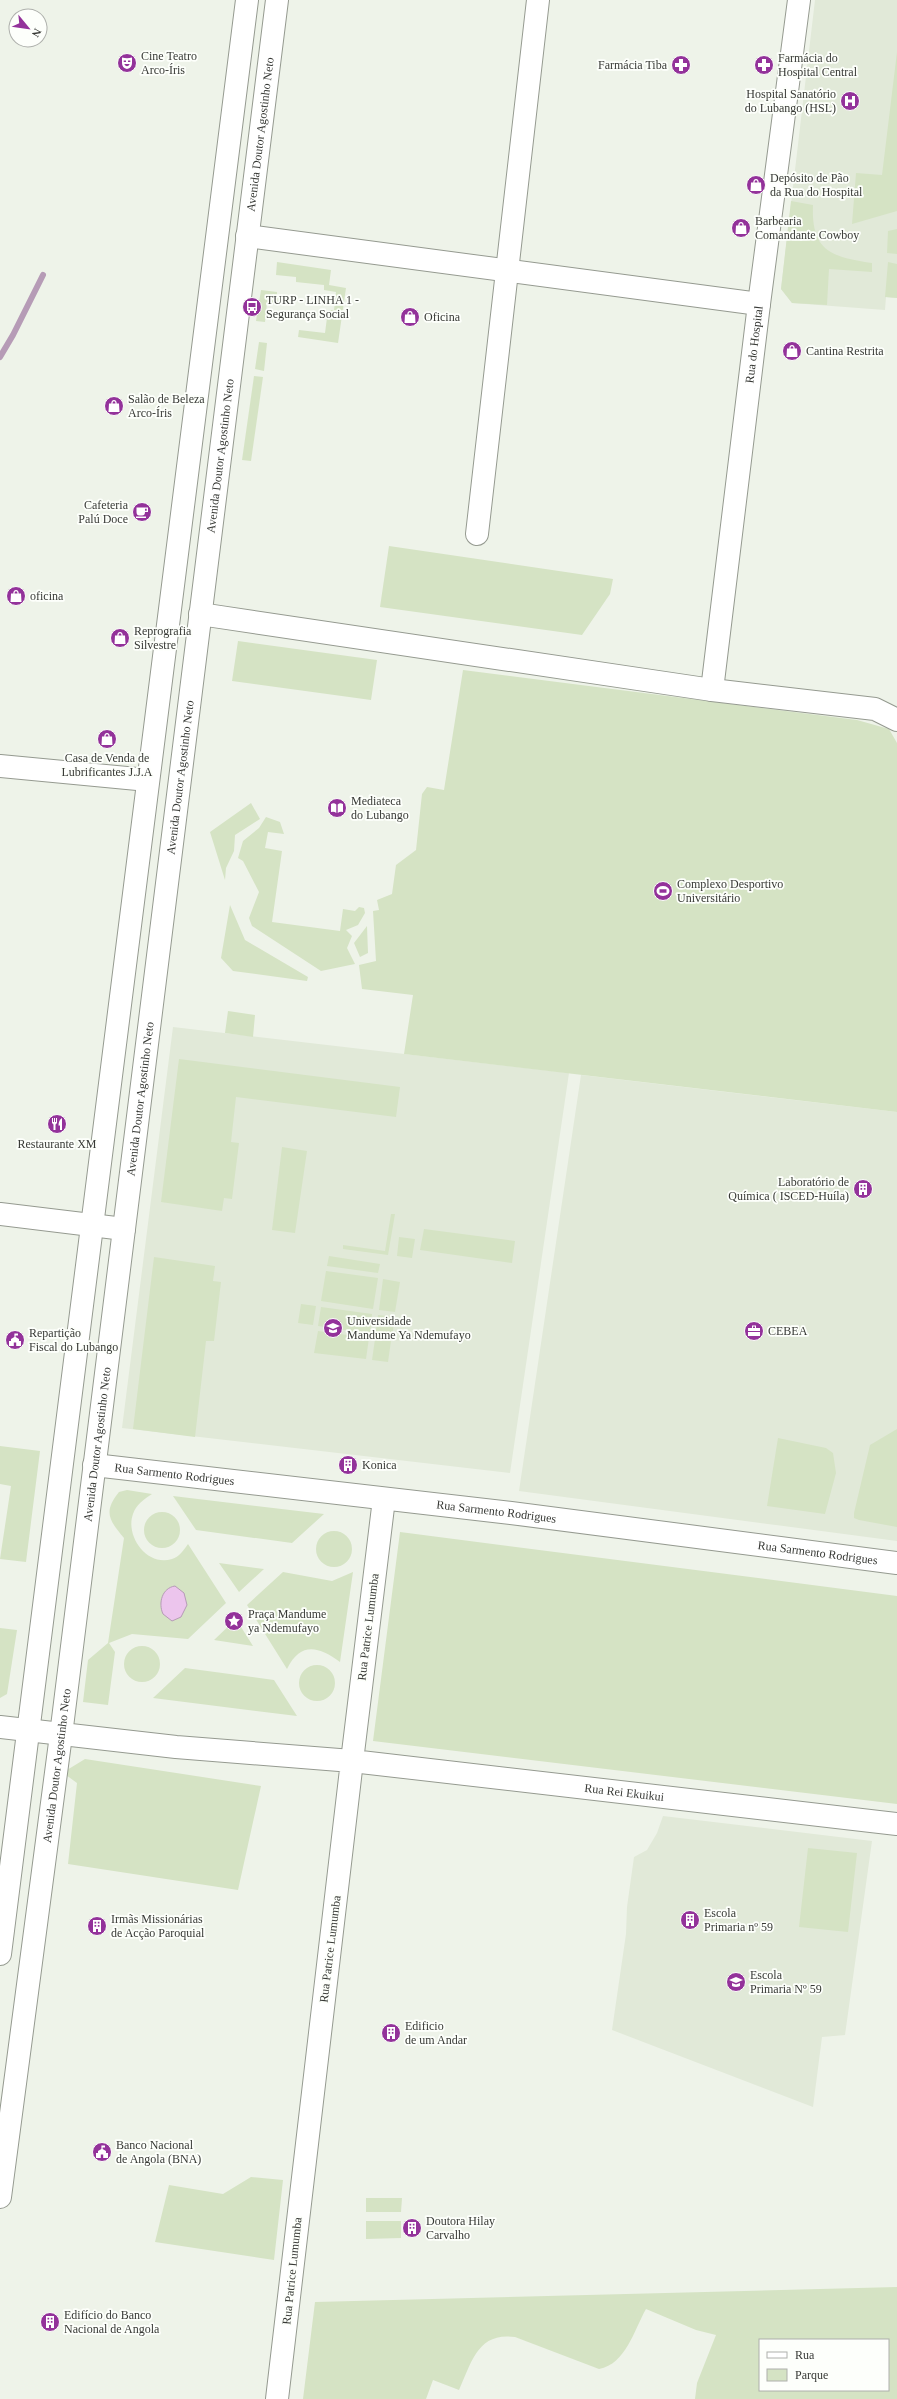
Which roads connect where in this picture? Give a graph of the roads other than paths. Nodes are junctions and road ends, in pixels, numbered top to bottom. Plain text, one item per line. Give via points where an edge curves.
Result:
1 (238, 0) edge
2 (247, 0) edge
3 (277, 0) edge
4 (538, 0) edge
5 (800, 0) edge
6 (242, 38) junction
7 (247, 236) junction
8 (507, 271) junction
9 (759, 304) junction
10 (477, 534) dead end
11 (200, 614) junction
12 (712, 690) junction
13 (897, 720) edge
14 (0, 766) edge
15 (148, 780) junction
16 (0, 1214) edge
17 (93, 1225) junction
18 (124, 1229) junction
19 (94, 1465) junction
20 (384, 1499) junction
21 (897, 1563) edge
22 (0, 1727) edge
23 (28, 1730) junction
24 (61, 1735) junction
25 (352, 1761) junction
26 (897, 1824) edge
27 (0, 1954) edge
28 (0, 2196) edge
29 (277, 2399) edge

1 - 6 street
2 - 6 street
3 - 7 street, Avenida Doutor Agostinho Neto
4 - 8 street
5 - 9 street, Rua do Hospital
6 - 15 street
7 - 8 street
7 - 11 street, Avenida Doutor Agostinho Neto
8 - 9 street
8 - 10 street
9 - 12 street, Rua do Hospital
11 - 12 street
11 - 18 street, Avenida Doutor Agostinho Neto
12 - 13 street via 875,709
14 - 15 street
15 - 17 street
16 - 17 street
17 - 18 street
17 - 23 street
18 - 19 street, Avenida Doutor Agostinho Neto
19 - 20 street, Rua Sarmento Rodrigues
19 - 24 street, Avenida Doutor Agostinho Neto
20 - 21 street, Rua Sarmento Rodrigues
20 - 25 street, Rua Patrice Lumumba
22 - 23 street, Rua Rei Ekuikui
23 - 24 street, Rua Rei Ekuikui
23 - 27 street
24 - 25 street, Rua Rei Ekuikui
24 - 28 street, Avenida Doutor Agostinho Neto
25 - 26 street, Rua Rei Ekuikui
25 - 29 street, Rua Patrice Lumumba

